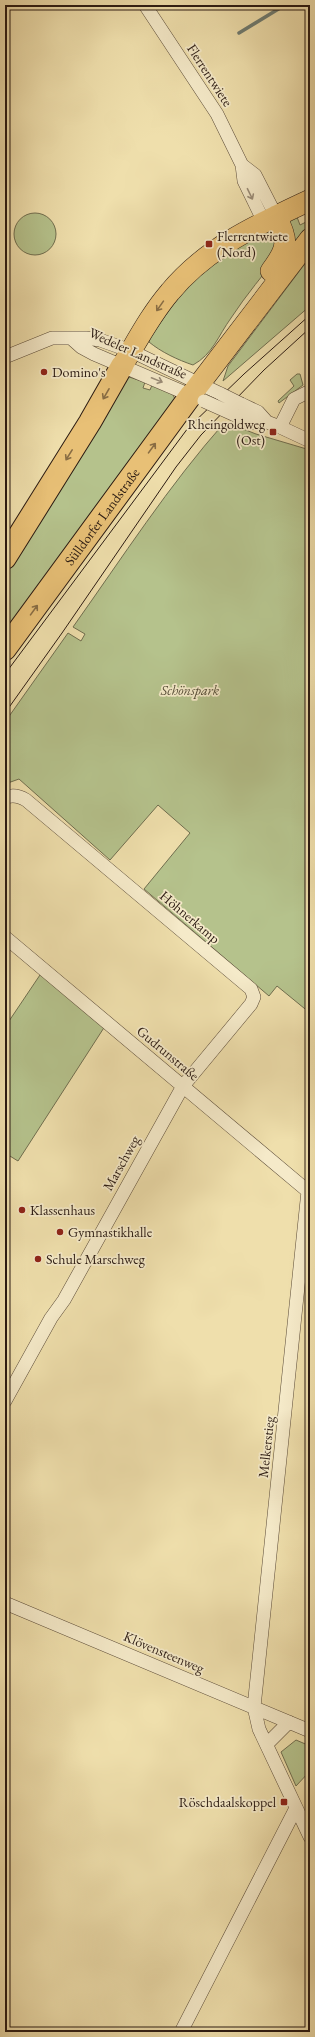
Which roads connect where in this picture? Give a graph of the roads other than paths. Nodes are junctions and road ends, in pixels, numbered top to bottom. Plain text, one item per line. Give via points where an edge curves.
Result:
1 (145, 5) edge
2 (310, 200) edge
3 (270, 219) junction
4 (310, 239) edge
5 (72, 339) junction
6 (5, 357) edge
7 (127, 359) junction
8 (218, 360) junction
9 (310, 391) edge
10 (202, 393) junction
11 (280, 427) junction
12 (310, 441) edge
13 (5, 558) edge
14 (5, 649) edge
15 (8, 797) edge
16 (5, 937) edge
17 (183, 1086) junction
18 (309, 1192) edge
19 (5, 1402) edge
20 (5, 1603) edge
21 (254, 1707) junction
22 (289, 1722) junction
23 (310, 1731) edge
24 (267, 1744) junction
25 (296, 1808) junction
26 (310, 1837) edge
27 (181, 2032) edge

1 - 3 street, Flerrentwiete via 217,114 242,165 244,181
2 - 3 main road
3 -> 7 main road via 224,244 187,274 159,307
3 - 8 main road via 286,238 284,254 234,321
4 - 8 main road
5 - 6 street, Wedeler Landstraße via 52,338
5 - 7 street, Wedeler Landstraße via 88,351
5 - 7 street, Wedeler Landstraße via 100,340
7 -> 10 street, Wedeler Landstraße
7 - 10 street, Wedeler Landstraße
7 -> 13 highway
8 - 10 main road
9 - 11 street via 294,399
10 - 11 street, bridge via 237,409 258,412 267,422
14 -> 10 highway, Sülldorfer Landstraße
11 - 12 street
15 - 17 street, Höhnerkamp via 26,800 252,989 254,997 251,1004
16 - 17 street, Gudrunstraße
17 - 18 street, Gudrunstraße
17 - 19 street, Marschweg
18 - 21 street, Melkerstieg
20 - 21 street, Klövensteenweg
21 - 22 street, Klövensteenweg
21 - 24 street, Melkerstieg via 259,1729
22 - 23 street, Klövensteenweg
22 - 24 street
24 - 25 street, Melkerstieg
25 - 26 street, Melkerstieg
25 - 27 street

